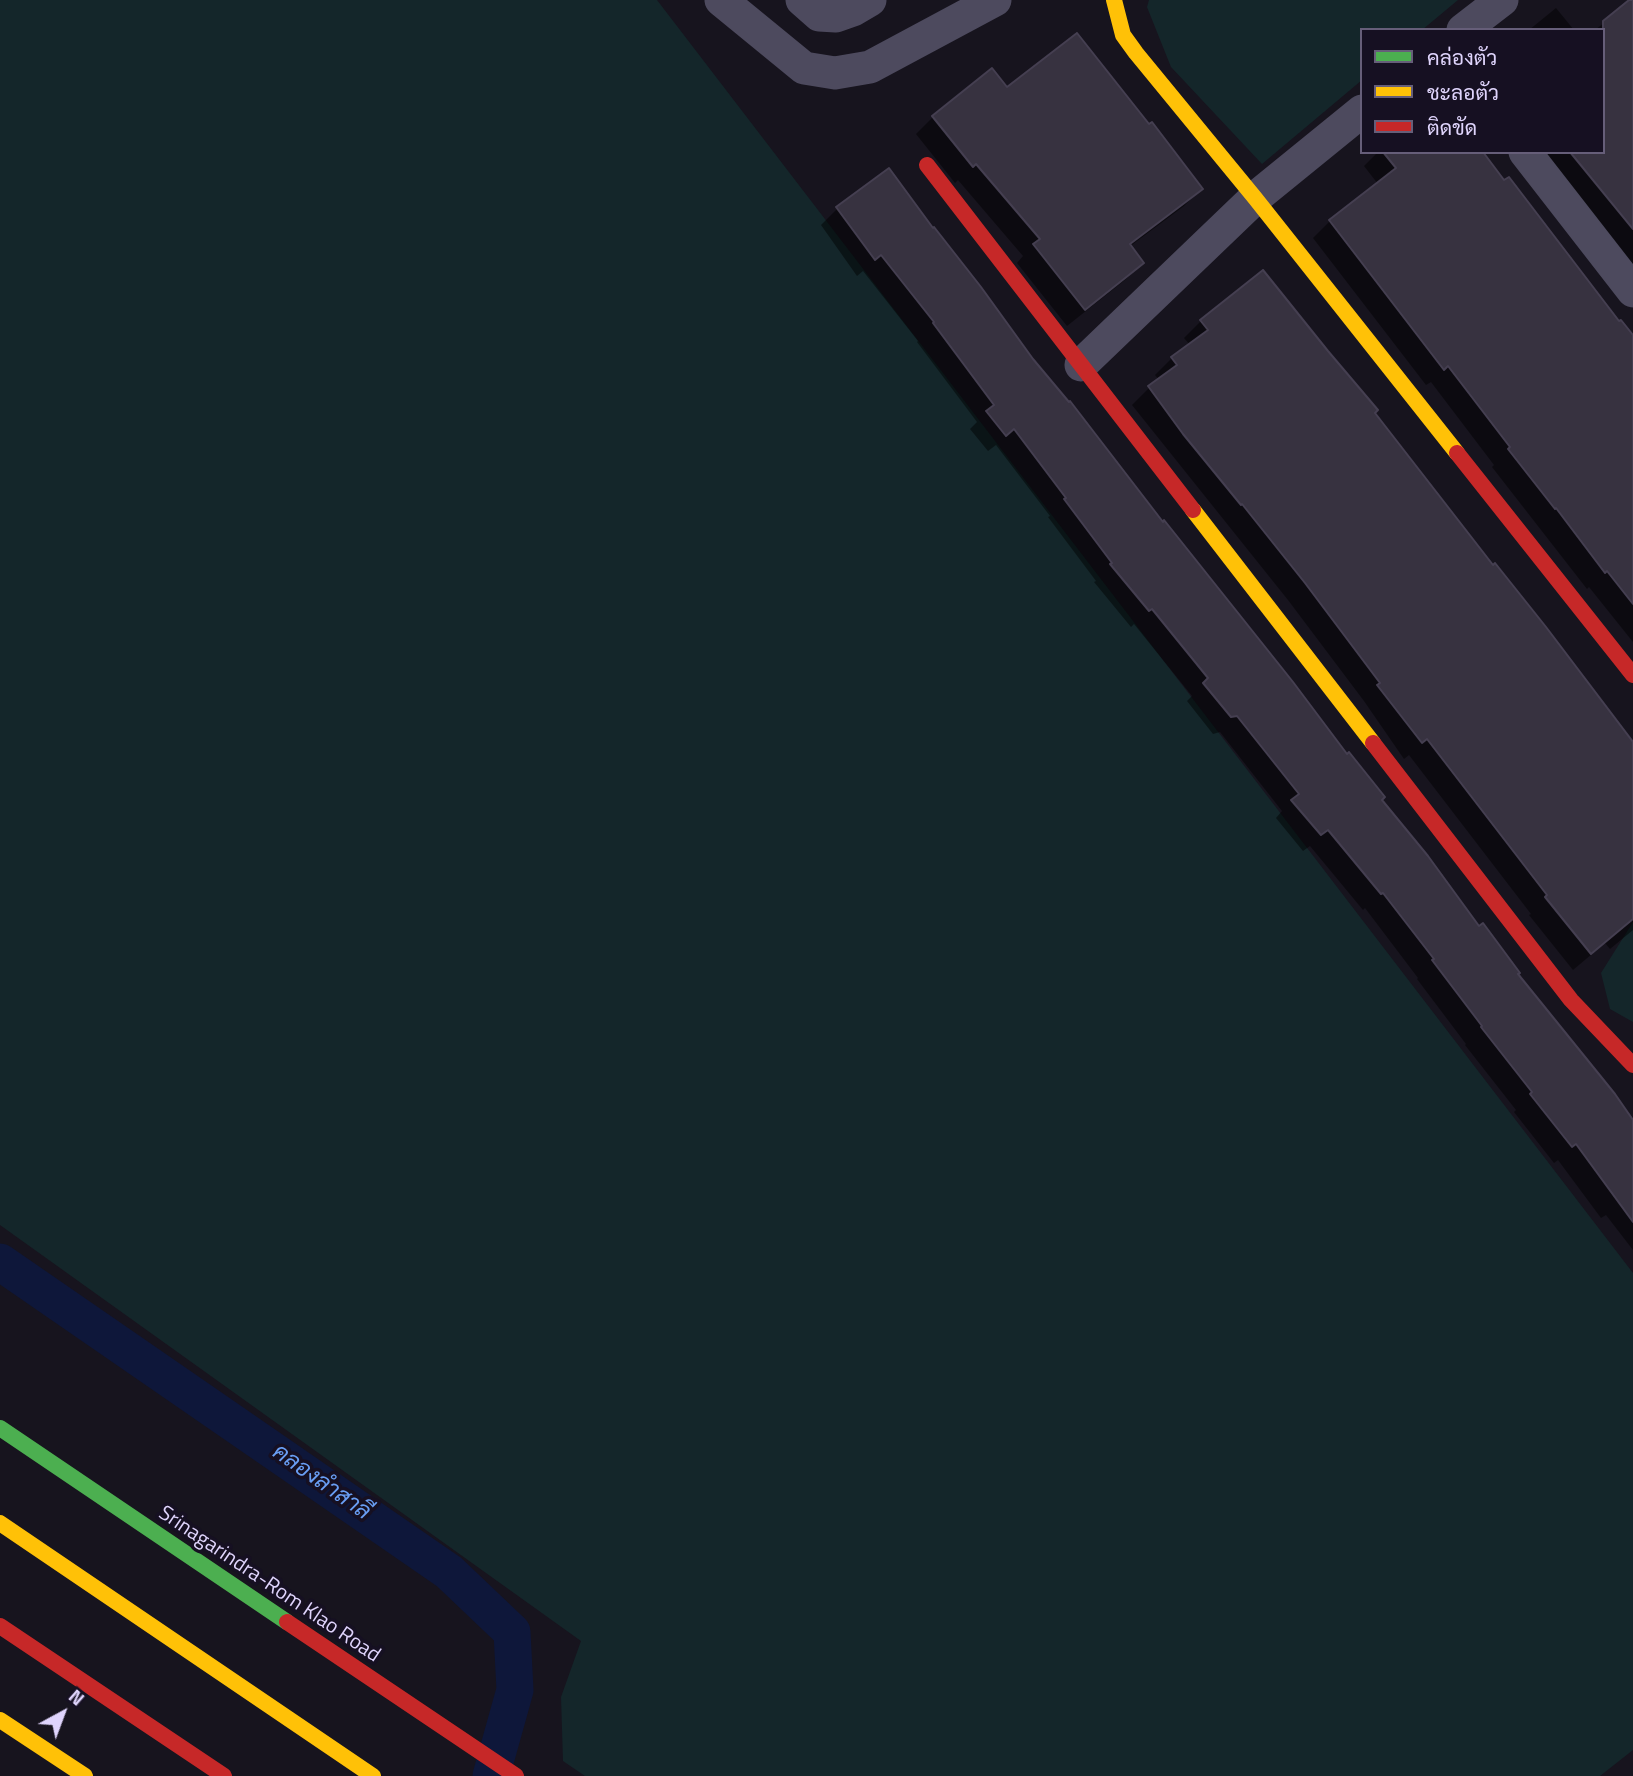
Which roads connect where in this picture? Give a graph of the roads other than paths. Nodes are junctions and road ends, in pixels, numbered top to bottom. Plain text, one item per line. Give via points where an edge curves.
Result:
1 (721, 0) edge
2 (870, 0) edge
3 (995, 0) edge
4 (1114, 0) edge
5 (1502, 0) edge
6 (810, 7) edge
7 (1466, 28) edge
8 (804, 68) junction
9 (1360, 113) edge
10 (1527, 154) edge
11 (927, 165) dead end
12 (1255, 198) junction
13 (1633, 291) edge
14 (1081, 365) junction
15 (1633, 674) edge
16 (1633, 1065) edge
17 (0, 1428) edge
18 (0, 1523) edge
19 (0, 1626) edge
20 (0, 1720) edge
21 (85, 1776) edge
22 (223, 1776) edge
23 (373, 1776) edge
24 (516, 1776) edge

1 - 8 street
2 - 6 street via 836,16
3 - 8 street via 870,67 835,73
4 - 12 street via 1123,35
5 - 7 street
6 - 8 street
9 - 12 street
10 - 13 street
11 - 14 street
12 - 14 street
12 - 15 street
14 - 16 street via 1570,1000
17 - 24 street, Srinagarindra-Rom Klao Road
18 - 23 street
19 - 22 street
20 - 21 street

